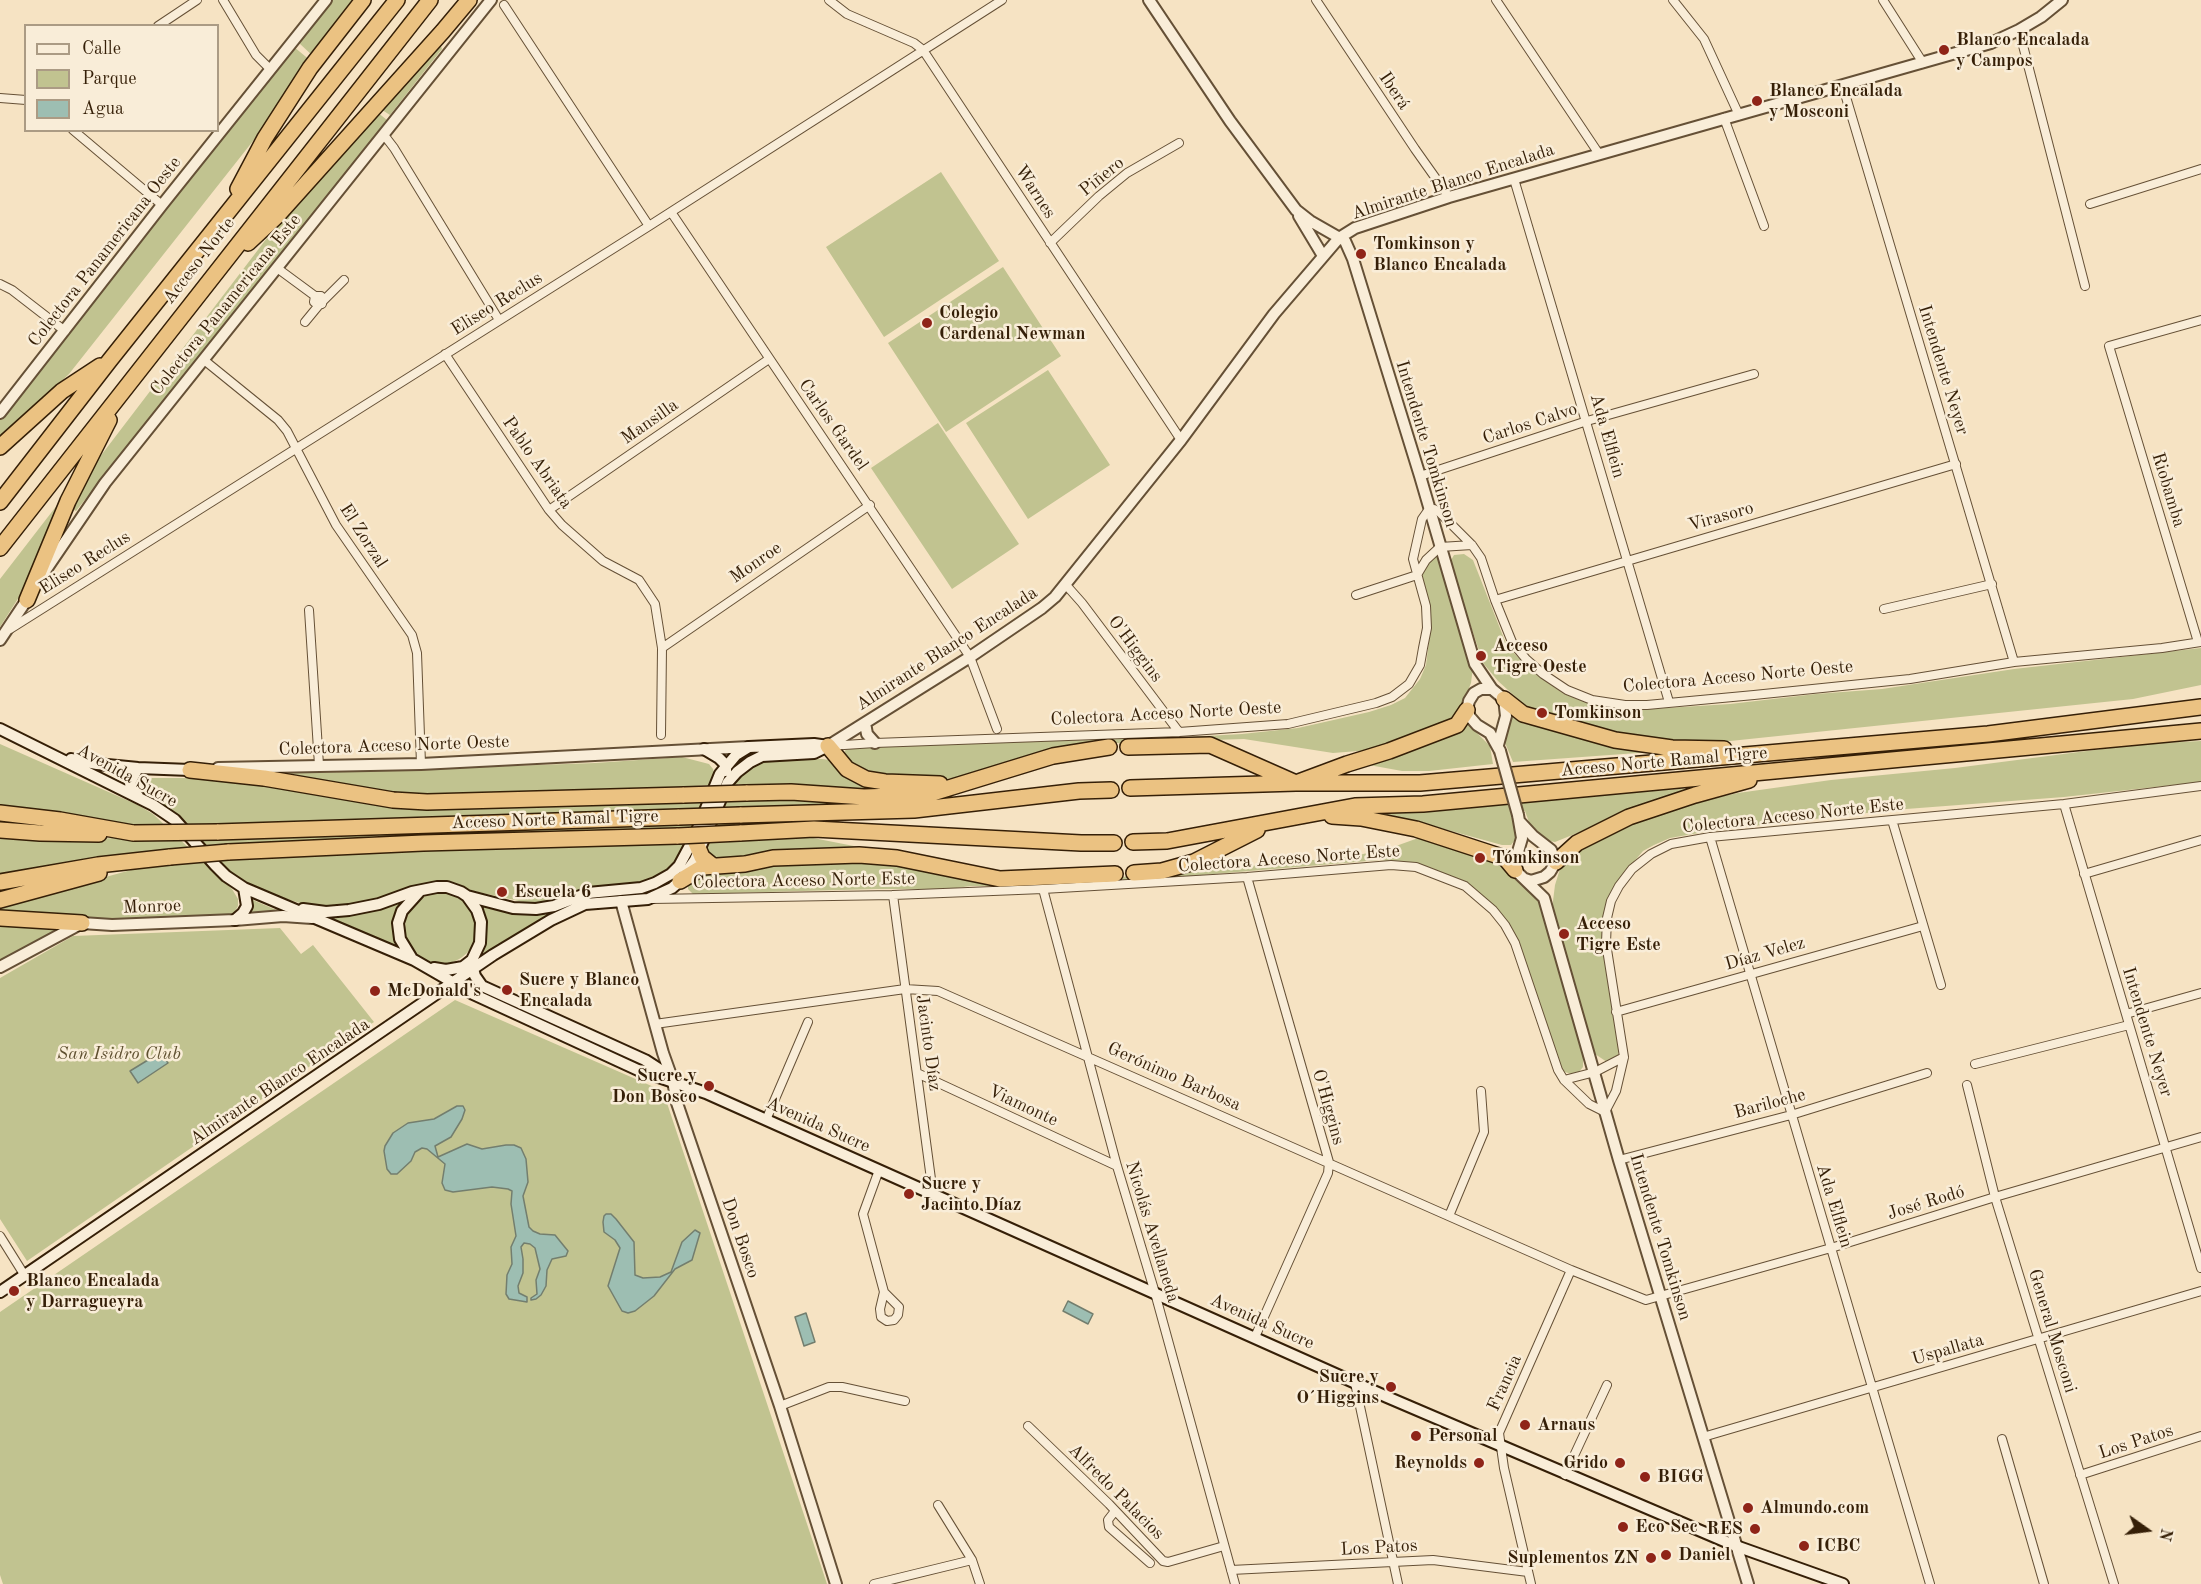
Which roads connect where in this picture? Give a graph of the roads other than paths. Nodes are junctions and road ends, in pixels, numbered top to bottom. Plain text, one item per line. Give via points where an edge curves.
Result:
1 (197, 0) edge
2 (223, 0) edge
3 (326, 0) edge
4 (363, 0) edge
5 (396, 0) edge
6 (430, 0) edge
7 (469, 0) edge
8 (491, 0) edge
9 (829, 0) edge
10 (1002, 0) edge
11 (1149, 0) edge
12 (1316, 0) edge
13 (1496, 0) edge
14 (1673, 0) edge
15 (1883, 0) edge
16 (2062, 0) edge
17 (504, 5) dead end
18 (161, 24) edge
19 (2019, 30) junction
20 (923, 50) junction
21 (1923, 63) junction
22 (270, 69) junction
23 (1843, 87) junction
24 (0, 98) edge
25 (24, 100) edge
26 (1739, 115) junction
27 (1724, 118) junction
28 (75, 132) edge
29 (384, 135) junction
30 (1179, 143) dead end
31 (1599, 154) junction
32 (2201, 169) edge
33 (1514, 179) junction
34 (1449, 197) junction
35 (2090, 204) dead end
36 (162, 205) junction
37 (1296, 210) junction
38 (671, 212) junction
39 (218, 225) junction
40 (649, 226) junction
41 (1764, 226) dead end
42 (1339, 238) junction
43 (1050, 243) junction
44 (1323, 256) junction
45 (277, 268) junction
46 (209, 280) junction
47 (344, 280) dead end
48 (0, 284) edge
49 (2085, 286) dead end
50 (321, 303) junction
51 (499, 320) junction
52 (2201, 320) edge
53 (305, 322) dead end
54 (65, 331) junction
55 (445, 354) junction
56 (769, 359) junction
57 (110, 360) junction
58 (204, 360) junction
59 (1754, 374) dead end
60 (122, 392) junction
61 (0, 413) edge
62 (1587, 421) junction
63 (1181, 440) junction
64 (0, 447) edge
65 (295, 448) junction
66 (1956, 464) junction
67 (1420, 476) junction
68 (0, 502) edge
69 (870, 505) junction
70 (1429, 509) junction
71 (549, 510) junction
72 (1472, 545) junction
73 (1440, 547) junction
74 (0, 548) edge
75 (1627, 561) junction
76 (1418, 575) junction
77 (1992, 584) junction
78 (1066, 585) junction
79 (1356, 595) dead end
80 (27, 600) junction
81 (1495, 600) junction
82 (1884, 609) dead end
83 (309, 610) dead end
84 (3, 635) edge
85 (2199, 642) edge
86 (662, 648) junction
87 (970, 657) junction
88 (2014, 662) junction
89 (1475, 664) junction
90 (1474, 693) junction
91 (1498, 694) junction
92 (2201, 699) edge
93 (1669, 702) junction
94 (2201, 707) edge
95 (1467, 710) junction
96 (2151, 713) junction
97 (865, 723) junction
98 (0, 729) edge
99 (997, 729) dead end
100 (1179, 732) junction
101 (2198, 732) edge
102 (662, 735) dead end
103 (875, 743) junction
104 (828, 746) junction
105 (748, 747) junction
106 (1109, 747) dead end
107 (1128, 747) dead end
108 (1499, 748) junction
109 (704, 749) junction
110 (43, 750) junction
111 (1811, 750) junction
112 (421, 764) junction
113 (319, 765) junction
114 (726, 765) junction
115 (138, 768) junction
116 (190, 770) junction
117 (1776, 772) junction
118 (973, 781) junction
119 (728, 782) junction
120 (1296, 783) junction
121 (2201, 786) edge
122 (1130, 788) dead end
123 (1111, 790) dead end
124 (141, 798) junction
125 (2064, 804) junction
126 (0, 813) edge
127 (1305, 814) junction
128 (1519, 818) junction
129 (1892, 820) junction
130 (1273, 822) junction
131 (0, 830) edge
132 (134, 833) junction
133 (1710, 837) junction
134 (2201, 840) edge
135 (1133, 842) dead end
136 (1114, 843) dead end
137 (696, 844) junction
138 (139, 861) junction
139 (713, 866) junction
140 (1553, 867) junction
141 (1134, 873) dead end
142 (1115, 874) dead end
143 (1520, 874) junction
144 (2084, 874) junction
145 (1247, 877) junction
146 (680, 881) junction
147 (0, 882) edge
148 (244, 888) junction
149 (1042, 889) junction
150 (423, 890) junction
151 (893, 895) junction
152 (467, 896) junction
153 (1544, 898) junction
154 (648, 899) junction
155 (0, 900) edge
156 (621, 901) junction
157 (285, 905) junction
158 (0, 918) edge
159 (315, 919) junction
160 (235, 920) junction
161 (82, 923) junction
162 (1923, 926) junction
163 (414, 960) junction
164 (470, 965) junction
165 (0, 967) edge
166 (428, 967) junction
167 (1750, 974) junction
168 (454, 982) junction
169 (1941, 985) dead end
170 (905, 989) junction
171 (2201, 993) edge
172 (1616, 1012) junction
173 (2126, 1014) junction
174 (808, 1022) dead end
175 (655, 1024) junction
176 (2129, 1025) junction
177 (1086, 1055) junction
178 (1624, 1057) junction
179 (1974, 1064) dead end
180 (1595, 1072) junction
181 (917, 1073) junction
182 (1927, 1073) dead end
183 (1564, 1080) junction
184 (673, 1081) junction
185 (1967, 1085) dead end
186 (1481, 1091) dead end
187 (1605, 1112) junction
188 (1791, 1114) junction
189 (766, 1120) junction
190 (2201, 1137) edge
191 (2165, 1147) junction
192 (1619, 1160) junction
193 (1329, 1162) junction
194 (1117, 1166) junction
195 (879, 1170) junction
196 (933, 1194) junction
197 (1995, 1197) junction
198 (1449, 1216) junction
199 (0, 1236) edge
200 (1831, 1248) junction
201 (2201, 1268) edge
202 (1571, 1270) junction
203 (25, 1276) junction
204 (2201, 1291) edge
205 (0, 1292) edge
206 (884, 1292) dead end
207 (1155, 1293) junction
208 (1661, 1298) junction
209 (1255, 1337) junction
210 (2039, 1339) junction
211 (1355, 1383) junction
212 (1607, 1385) dead end
213 (1871, 1388) junction
214 (905, 1401) dead end
215 (780, 1406) junction
216 (1028, 1426) dead end
217 (2201, 1436) edge
218 (1703, 1437) junction
219 (2002, 1439) dead end
220 (1500, 1446) junction
221 (1565, 1474) junction
222 (2080, 1475) junction
223 (938, 1505) dead end
224 (1115, 1511) junction
225 (1224, 1546) junction
226 (1736, 1546) junction
227 (972, 1560) junction
228 (1150, 1563) dead end
229 (1393, 1564) junction
230 (1231, 1570) junction
231 (1528, 1572) junction
232 (836, 1584) edge
233 (874, 1584) edge
234 (980, 1584) edge
235 (1235, 1584) edge
236 (1398, 1584) edge
237 (1531, 1584) edge
238 (1748, 1584) edge
239 (1843, 1584) edge
240 (1930, 1584) edge
241 (2044, 1584) edge
242 (2114, 1584) edge

1 - 18 street
2 - 22 street via 256,55
3 - 22 street, Colectora Panamericana Oeste
4 - 39 highway via 310,68
5 - 39 highway, Acceso Norte
6 - 46 highway, Acceso Norte
7 - 46 highway via 277,216
8 - 29 street, Colectora Panamericana Este
9 - 20 street, Warnes via 847,14
10 - 20 street, Eliseo Reclus
11 - 37 street via 1230,121
12 - 34 street, Iberá
13 - 31 street
14 - 26 street via 1698,28
15 - 21 street
16 - 19 street, Almirante Blanco Encalada
17 - 40 street
19 - 21 street, Almirante Blanco Encalada via 1991,43
19 - 49 street
20 - 38 street, Eliseo Reclus
20 - 43 street, Warnes
21 - 23 street, Almirante Blanco Encalada
22 - 36 street, Colectora Panamericana Oeste
23 - 26 street, Almirante Blanco Encalada
23 - 66 street, Intendente Neyer
24 - 25 street
26 - 27 street, Almirante Blanco Encalada
27 - 31 street, Almirante Blanco Encalada
27 - 41 street
28 - 36 street
29 - 45 street, Colectora Panamericana Este
29 - 51 street
30 - 43 street, Piñero via 1127,173
31 - 33 street, Almirante Blanco Encalada
32 - 35 street
33 - 34 street, Almirante Blanco Encalada
33 - 62 street, Ada Elflein
34 - 42 street, Almirante Blanco Encalada via 1355,228
36 - 54 street, Colectora Panamericana Oeste
37 - 42 street
37 - 44 street
38 - 40 street, Eliseo Reclus
38 - 56 street, Carlos Gardel
39 - 57 highway, Acceso Norte
40 - 51 street, Eliseo Reclus
42 - 44 street, Almirante Blanco Encalada
42 - 67 street, Intendente Tomkinson via 1345,241 1353,259
43 - 63 street, Warnes
44 - 63 street, Almirante Blanco Encalada
45 - 50 street via 315,296 321,296
45 - 58 street, Colectora Panamericana Este
46 - 60 highway, Acceso Norte
47 - 50 street
48 - 54 street
50 - 53 street
51 - 55 street, Eliseo Reclus
52 - 85 street, Riobamba via 2109,346
54 - 61 street, Colectora Panamericana Oeste
55 - 65 street, Eliseo Reclus
55 - 71 street, Pablo Abriata
56 - 69 street, Carlos Gardel
56 - 71 street, Mansilla
57 - 64 highway via 62,391
57 - 68 highway, Acceso Norte
58 - 65 street, El Zorzal via 278,420
58 - 80 street, Colectora Panamericana Este via 105,483
59 - 62 street, Carlos Calvo
60 - 74 highway, Acceso Norte
60 - 80 highway via 68,501
62 - 67 street, Carlos Calvo
62 - 75 street, Ada Elflein
63 - 78 street, Almirante Blanco Encalada
65 - 84 street, Eliseo Reclus
65 - 112 street, El Zorzal via 336,525 412,635 417,653
66 - 75 street, Virasoro
66 - 77 street, Intendente Neyer
67 - 70 street, Intendente Tomkinson
69 - 86 street, Monroe
69 - 87 street, Carlos Gardel
70 - 72 street, Colectora Acceso Norte Oeste via 1439,512
70 - 73 street, Intendente Tomkinson
70 - 76 street, Colectora Acceso Norte Oeste via 1422,519 1413,560
71 - 86 street, Pablo Abriata via 603,561 639,580 655,604
72 - 73 street
72 - 81 street, Colectora Acceso Norte Oeste
73 - 76 street
73 - 89 street, Intendente Tomkinson
75 - 81 street, Virasoro
75 - 93 street, Ada Elflein
76 - 79 street
76 - 100 street, Colectora Acceso Norte Oeste via 1427,628 1420,664 1400,693 1376,703 1288,724
77 - 82 street
77 - 88 street, Intendente Neyer
78 - 87 street, Almirante Blanco Encalada via 1042,608
78 - 100 street, O'Higgins
80 - 84 street, Colectora Panamericana Este
81 - 93 street, Colectora Acceso Norte Oeste via 1512,642 1543,674 1567,690 1592,700 1626,705
83 - 113 street
85 - 88 street, Colectora Acceso Norte Oeste
86 - 102 street, Pablo Abriata
87 - 97 street, Almirante Blanco Encalada
87 - 99 street
88 - 93 street, Colectora Acceso Norte Oeste via 1910,679
89 - 90 street, Intendente Tomkinson
89 - 91 street, Intendente Tomkinson
90 - 91 street via 1481,689
90 - 95 street
91 - 108 street via 1506,716
91 - 111 highway via 1522,714 1615,740 1672,748
92 - 96 highway
94 - 96 highway, Acceso Norte Ramal Tigre
95 - 108 street
95 - 120 highway via 1457,725
96 - 111 highway, Acceso Norte Ramal Tigre via 1988,734
97 - 103 street via 867,735
97 - 104 street, Almirante Blanco Encalada
98 - 110 street, Avenida Sucre
100 - 103 street, Colectora Acceso Norte Oeste
101 - 117 highway, Acceso Norte Ramal Tigre
103 - 104 street, Colectora Acceso Norte Oeste
104 - 105 street
104 - 118 highway via 847,769 866,779 914,784
104 - 119 street, Almirante Blanco Encalada via 814,753 762,756
105 - 109 street, Colectora Acceso Norte Oeste
105 - 114 street, Almirante Blanco Encalada
106 - 118 highway via 1053,756
107 - 120 highway via 1210,745
108 - 128 street, bridge
109 - 112 street, Colectora Acceso Norte Oeste
109 - 114 street
110 - 115 street, Colectora Acceso Norte Oeste via 80,761
110 - 124 street, Avenida Sucre
111 - 120 highway, Acceso Norte Ramal Tigre via 1420,783
112 - 113 street, Colectora Acceso Norte Oeste
113 - 116 street, Colectora Acceso Norte Oeste
114 - 119 street
114 - 137 street, Almirante Blanco Encalada
115 - 116 street, Colectora Acceso Norte Oeste
115 - 124 street via 130,783
116 - 118 highway, bridge via 427,802 791,792 907,797
117 - 127 highway, Acceso Norte Ramal Tigre via 1423,804 1355,806
117 - 140 highway via 1629,817 1577,843
119 - 137 street, Almirante Blanco Encalada
120 - 122 highway, Acceso Norte Ramal Tigre
121 - 125 street, Colectora Acceso Norte Este
123 - 132 highway, Acceso Norte Ramal Tigre, bridge via 914,810
124 - 148 street, Avenida Sucre via 175,820 215,866
125 - 129 street, Colectora Acceso Norte Este
125 - 144 street, Intendente Neyer
126 - 132 highway
127 - 130 highway, Acceso Norte Ramal Tigre
127 - 143 highway via 1361,818 1416,829 1505,858
128 - 140 street via 1551,850
128 - 143 street via 1522,838 1515,862
129 - 133 street, Colectora Acceso Norte Este
129 - 162 street
130 - 135 highway, Acceso Norte Ramal Tigre via 1167,841
130 - 141 highway via 1194,862 1162,871
131 - 132 highway, Acceso Norte Ramal Tigre
133 - 167 street, Ada Elflein
133 - 172 street, Colectora Acceso Norte Este via 1671,844 1651,854 1632,869 1611,900 1606,935
134 - 144 street
136 - 138 highway, Acceso Norte Ramal Tigre, bridge via 814,829 228,852
137 - 139 highway
137 - 146 street, Almirante Blanco Encalada
137 - 152 street, Almirante Blanco Encalada via 671,874 641,888 588,893 536,909 513,908
138 - 147 highway, Acceso Norte Ramal Tigre
138 - 155 highway
139 - 142 highway via 773,858 859,855 897,858 1000,879
139 - 146 highway
140 - 143 street via 1539,879
140 - 153 street, Intendente Tomkinson
143 - 153 street, Intendente Tomkinson
144 - 173 street, Intendente Neyer
145 - 149 street, Colectora Acceso Norte Este
145 - 183 street, Colectora Acceso Norte Este via 1391,865 1416,867 1465,886 1493,910 1515,943
145 - 193 street, O'Higgins
146 - 154 street, Almirante Blanco Encalada
148 - 157 street, Avenida Sucre
148 - 160 street via 246,906
149 - 151 street, Colectora Acceso Norte Este
149 - 177 street, Nicolás Avellaneda
150 - 152 street via 447,888
150 - 157 street, Avenida Sucre via 350,910 326,912
150 - 163 street via 402,911 398,923 400,939
151 - 154 street, Colectora Acceso Norte Este
151 - 170 street, Jacinto Díaz
152 - 164 street via 481,922 480,943
153 - 180 street, Intendente Tomkinson
154 - 156 street, Almirante Blanco Encalada
156 - 164 street, Almirante Blanco Encalada via 595,902 571,909
156 - 175 street, Don Bosco
157 - 159 street, Avenida Sucre
158 - 161 highway
159 - 160 street, Monroe via 283,916
159 - 163 street, Avenida Sucre
160 - 161 street, Monroe
161 - 165 street
162 - 167 street, Díaz Velez
162 - 169 street
163 - 166 street
164 - 166 street via 446,970
164 - 168 street, Almirante Blanco Encalada
164 - 184 street, Avenida Sucre via 482,986 645,1060
166 - 168 street, Avenida Sucre
167 - 172 street, Díaz Velez
167 - 188 street, Ada Elflein
168 - 184 street, Avenida Sucre via 638,1070
168 - 203 street, Almirante Blanco Encalada
170 - 175 street, Gerónimo Barbosa
170 - 177 street, Gerónimo Barbosa via 938,991
170 - 181 street, Jacinto Díaz
171 - 173 street
172 - 178 street, Colectora Acceso Norte Este
173 - 176 street, Intendente Neyer
174 - 189 street
175 - 184 street, Don Bosco
176 - 179 street
176 - 191 street, Intendente Neyer
177 - 193 street, Gerónimo Barbosa
177 - 194 street, Nicolás Avellaneda
178 - 180 street
178 - 187 street, Colectora Acceso Norte Este via 1617,1091
180 - 183 street
180 - 187 street, Intendente Tomkinson
181 - 194 street, Viamonte
181 - 196 street, Jacinto Díaz
182 - 188 street, Bariloche
183 - 187 street, Colectora Acceso Norte Este via 1589,1104
184 - 189 street, Avenida Sucre
184 - 215 street, Don Bosco via 677,1104
185 - 197 street, General Mosconi
186 - 198 street via 1485,1132
187 - 192 street, Intendente Tomkinson
188 - 192 street, Bariloche
188 - 200 street, Ada Elflein
189 - 195 street, Avenida Sucre
190 - 191 street, José Rodó
191 - 197 street, José Rodó
191 - 201 street, Intendente Neyer
192 - 208 street, Intendente Tomkinson
193 - 198 street, Gerónimo Barbosa
193 - 209 street, O'Higgins via 1328,1173
194 - 207 street, Nicolás Avellaneda
195 - 196 street, Avenida Sucre
195 - 206 street via 863,1214
196 - 207 street, Avenida Sucre
197 - 200 street, José Rodó
197 - 210 street, General Mosconi
198 - 202 street, Gerónimo Barbosa
199 - 203 street
200 - 208 street, José Rodó
200 - 213 street, Ada Elflein
202 - 208 street, Gerónimo Barbosa via 1637,1298
202 - 220 street, Francia via 1499,1433
203 - 205 street, Almirante Blanco Encalada
204 - 210 street, Uspallata
207 - 209 street, Avenida Sucre
207 - 225 street, Nicolás Avellaneda
208 - 218 street, Intendente Tomkinson
209 - 211 street, Avenida Sucre
210 - 213 street, Uspallata
210 - 222 street, General Mosconi
211 - 220 street, Avenida Sucre
211 - 229 street
212 - 221 street
213 - 218 street, Uspallata
213 - 240 street, Ada Elflein
214 - 215 street via 829,1387
215 - 232 street, Don Bosco
216 - 224 street, Alfredo Palacios
217 - 222 street, Los Patos
218 - 226 street, Intendente Tomkinson
219 - 241 street
220 - 221 street, Avenida Sucre
220 - 231 street, Francia
221 - 226 street, Avenida Sucre
222 - 242 street, General Mosconi
223 - 227 street
224 - 225 street, Alfredo Palacios via 1163,1561
224 - 228 street via 1108,1520 1109,1527
225 - 230 street, Nicolás Avellaneda
226 - 238 street, Intendente Tomkinson
226 - 239 street, Avenida Sucre
227 - 233 street
227 - 234 street
229 - 230 street, Los Patos
229 - 231 street, Los Patos via 1433,1560
229 - 236 street
230 - 235 street, Nicolás Avellaneda
231 - 237 street, Francia

